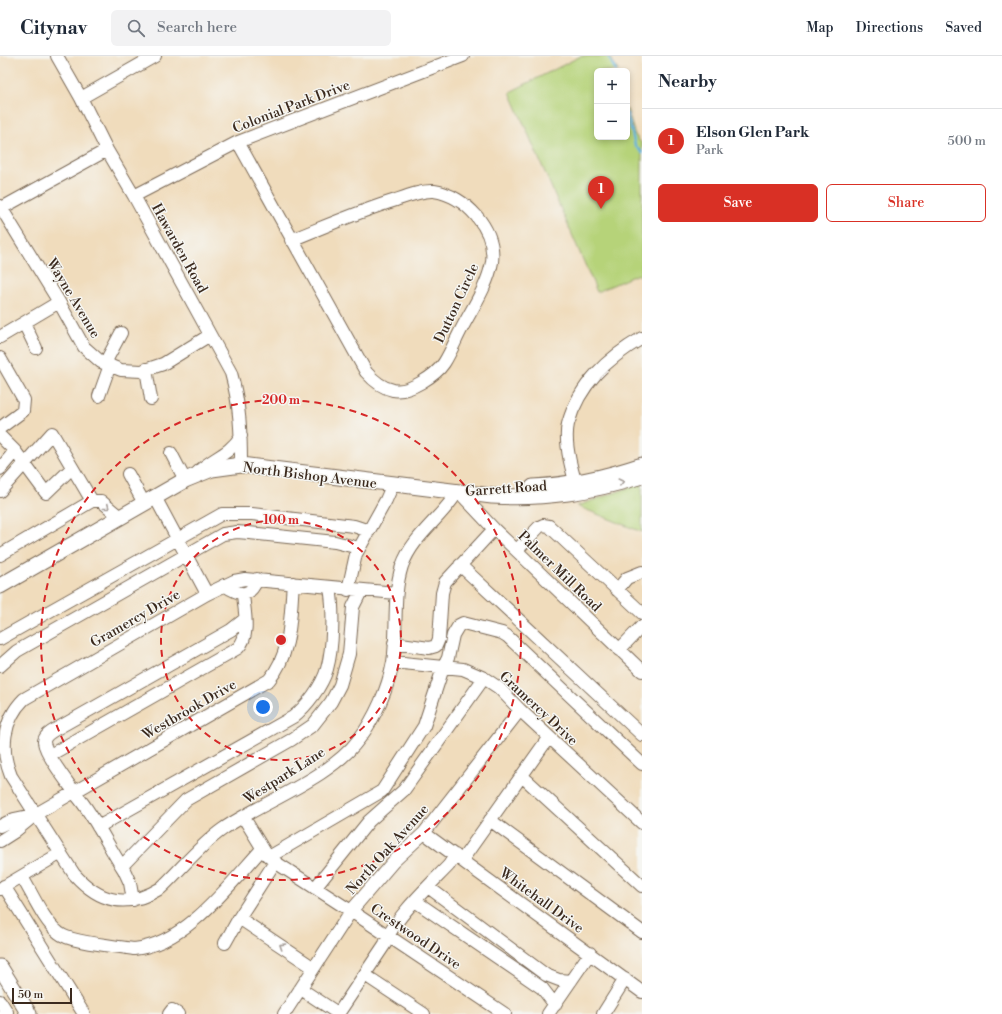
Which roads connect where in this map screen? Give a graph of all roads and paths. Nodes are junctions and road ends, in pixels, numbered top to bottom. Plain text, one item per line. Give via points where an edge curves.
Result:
1 (57, 56) edge
2 (156, 56) edge
3 (463, 56) edge
4 (81, 98) junction
5 (238, 142) junction
6 (107, 150) junction
7 (134, 196) junction
8 (0, 208) edge
9 (291, 240) junction
10 (59, 302) junction
11 (24, 323) junction
12 (121, 333) dead end
13 (210, 335) junction
14 (0, 337) edge
15 (642, 338) edge
16 (36, 348) dead end
17 (0, 358) edge
18 (107, 364) junction
19 (146, 369) junction
20 (99, 396) dead end
21 (151, 399) dead end
22 (0, 428) edge
23 (0, 436) edge
24 (241, 436) junction
25 (15, 451) junction
26 (171, 453) dead end
27 (25, 464) junction
28 (241, 465) junction
29 (642, 465) edge
30 (0, 468) edge
31 (72, 468) junction
32 (128, 474) dead end
33 (642, 476) edge
34 (189, 478) junction
35 (393, 484) junction
36 (577, 487) junction
37 (458, 491) junction
38 (0, 492) edge
39 (149, 500) junction
40 (92, 502) junction
41 (120, 517) junction
42 (494, 529) junction
43 (369, 531) junction
44 (178, 539) junction
45 (359, 548) junction
46 (517, 550) junction
47 (0, 555) edge
48 (186, 556) junction
49 (460, 565) junction
50 (642, 572) edge
51 (257, 579) junction
52 (292, 583) junction
53 (224, 585) junction
54 (0, 586) edge
55 (330, 588) junction
56 (348, 590) junction
57 (617, 590) junction
58 (361, 591) junction
59 (396, 593) junction
60 (207, 594) junction
61 (243, 594) junction
62 (353, 607) junction
63 (333, 608) junction
64 (642, 613) edge
65 (245, 619) junction
66 (642, 626) edge
67 (0, 639) edge
68 (394, 644) junction
69 (619, 650) junction
70 (393, 662) junction
71 (0, 666) edge
72 (443, 667) junction
73 (642, 671) edge
74 (484, 678) junction
75 (520, 710) junction
76 (642, 735) edge
77 (549, 737) junction
78 (50, 755) junction
79 (642, 764) edge
80 (4, 774) edge
81 (522, 776) junction
82 (74, 792) junction
83 (36, 814) junction
84 (244, 818) junction
85 (490, 820) junction
86 (642, 823) edge
87 (0, 826) edge
88 (98, 827) junction
89 (424, 833) junction
90 (0, 841) edge
91 (61, 853) junction
92 (269, 856) junction
93 (458, 858) junction
94 (122, 866) junction
95 (22, 877) junction
96 (642, 886) edge
97 (428, 887) junction
98 (2, 888) edge
99 (315, 888) junction
100 (133, 900) junction
101 (415, 901) junction
102 (351, 911) junction
103 (239, 918) junction
104 (642, 932) edge
105 (388, 936) junction
106 (225, 943) dead end
107 (590, 953) junction
108 (0, 967) edge
109 (314, 968) junction
110 (365, 975) junction
111 (625, 979) junction
112 (571, 981) junction
113 (301, 989) junction
114 (642, 992) edge
115 (0, 1001) edge
116 (551, 1009) edge
117 (4, 1014) edge
118 (29, 1014) edge
119 (84, 1014) edge
120 (284, 1014) edge
121 (339, 1014) edge
122 (424, 1014) edge
123 (505, 1014) edge
124 (603, 1014) edge

1 - 4 street, Hawarden Road
2 - 4 street
3 - 5 street, Colonial Park Drive
4 - 6 street, Hawarden Road
5 - 7 street, Colonial Park Drive
5 - 9 street, Dutton Circle
6 - 7 street, Hawarden Road
6 - 8 street
7 - 13 street, Hawarden Road
8 - 10 street, Wayne Avenue
9 - 9 street, Dutton Circle via 366,372 377,384 394,391 408,388 428,378 444,363 488,278 492,261 490,241 480,219 450,196 433,191 415,194 356,213
10 - 11 street
10 - 18 street, Wayne Avenue via 84,347
11 - 14 street
11 - 16 street
12 - 18 street
13 - 19 street, Wayne Avenue via 163,364
13 - 24 street, Hawarden Road via 230,373 238,399
15 - 36 street via 620,351 586,384 568,425 569,458
17 - 22 street via 24,400 24,411
18 - 19 street, Wayne Avenue via 121,370
18 - 20 street
19 - 21 street
23 - 25 street
24 - 28 street, Hawarden Road
24 - 34 street via 233,448
25 - 27 street
25 - 30 street
26 - 34 street
27 - 31 street via 46,493
27 - 31 street via 52,433
27 - 38 street
28 - 34 main road, North Bishop Avenue via 212,470
28 - 35 main road, North Bishop Avenue
29 - 36 main road, Garrett Road
31 - 40 street
32 - 39 street
36 -> 33 main road, Garrett Road
34 - 39 main road, North Bishop Avenue
35 - 37 main road, North Bishop Avenue
35 - 43 street
36 - 37 main road, Garrett Road via 522,498
37 - 42 street, Palmer Mill Road
37 - 59 street, Westpark Lane via 412,545 402,567
39 - 41 main road, North Bishop Avenue
39 - 44 street
40 -> 41 street via 101,501
40 - 47 street
41 - 54 main road, North Bishop Avenue
42 - 46 street, Palmer Mill Road
42 - 49 street
43 - 44 street via 354,526 229,513 216,517
43 - 45 street
44 - 48 street
44 - 67 street
45 - 48 street via 335,542 236,532 217,537
45 - 56 street via 352,565
46 - 57 street via 539,527 546,524
46 - 69 street, Palmer Mill Road
48 - 60 street
48 - 71 street via 17,651
49 - 68 street via 445,582 439,640 436,646 429,648
49 - 76 street
50 - 57 street via 628,578
51 - 52 street, Gramercy Drive
51 - 53 street, Gramercy Drive via 245,579
51 - 61 street via 251,591
52 - 55 street, Gramercy Drive
52 - 82 street, Westbrook Drive via 287,643 280,666 269,680
53 - 60 street, Gramercy Drive
53 - 61 street
55 - 56 street, Gramercy Drive
55 - 63 street
56 - 58 street, Gramercy Drive
57 - 64 street
58 - 59 street, Gramercy Drive
58 - 62 street
59 - 68 street, Westpark Lane
60 - 80 street, Gramercy Drive via 24,699 8,719 3,735
61 - 65 street
62 - 63 street
62 - 94 street via 349,654 340,685 331,702 313,724 292,740 186,800
63 - 88 street via 327,670 306,705 297,713
65 - 78 street via 244,639 238,648
65 - 78 street via 231,630 48,734 44,742
66 - 69 street
68 - 70 street, Westpark Lane
69 - 73 street, Palmer Mill Road
70 - 72 street, Gramercy Drive
70 - 84 street, Westpark Lane via 378,707 354,745 323,772
72 - 74 street, Gramercy Drive via 463,669
72 - 79 street via 448,658 453,635 459,625 469,623 502,633
72 - 92 street via 421,732 382,791
74 - 75 street, Gramercy Drive via 499,688
74 - 99 street via 404,790 369,821
75 - 77 street, Gramercy Drive
75 - 89 street, North Oak Avenue
77 - 81 street
77 - 86 street, Gramercy Drive
78 - 82 street
80 - 83 street, Gramercy Drive
81 - 85 street
81 - 96 street
82 - 83 street, Westbrook Drive
82 - 88 street
83 - 87 street, Westbrook Drive via 14,819
83 - 90 street, Westbrook Drive
83 - 91 street, Westpark Lane
84 - 92 street, Crestwood Drive
84 - 100 street, Westpark Lane via 216,835 161,888 143,898
85 - 93 street
85 - 104 street
88 - 94 street
89 - 93 street, Whitehall Drive
89 - 102 street, North Oak Avenue via 393,862
91 - 95 street
91 - 100 street, Westpark Lane via 74,874 92,892 112,899
92 - 95 street via 196,920 156,943 134,949 59,934 50,924
92 - 99 street, Crestwood Drive
92 - 103 street
93 - 97 street
93 - 107 street, Whitehall Drive
94 - 100 street via 130,883
95 - 98 street
97 - 101 street
97 - 112 street via 546,975
98 - 119 street
99 - 102 street, Crestwood Drive
101 - 105 street
101 - 116 street via 542,988
102 - 105 street, Crestwood Drive
102 - 109 street, North Oak Avenue
103 - 106 street
109 -> 103 street
105 - 110 street
105 - 123 street, Crestwood Drive
107 - 111 street, Whitehall Drive
107 - 112 street
108 - 118 main road
109 - 113 street, North Oak Avenue
110 - 121 street
110 - 122 street
111 - 114 street, Whitehall Drive
111 - 124 street
112 - 116 street
113 - 120 street, North Oak Avenue
113 - 121 street
115 - 117 street via 7,1012

